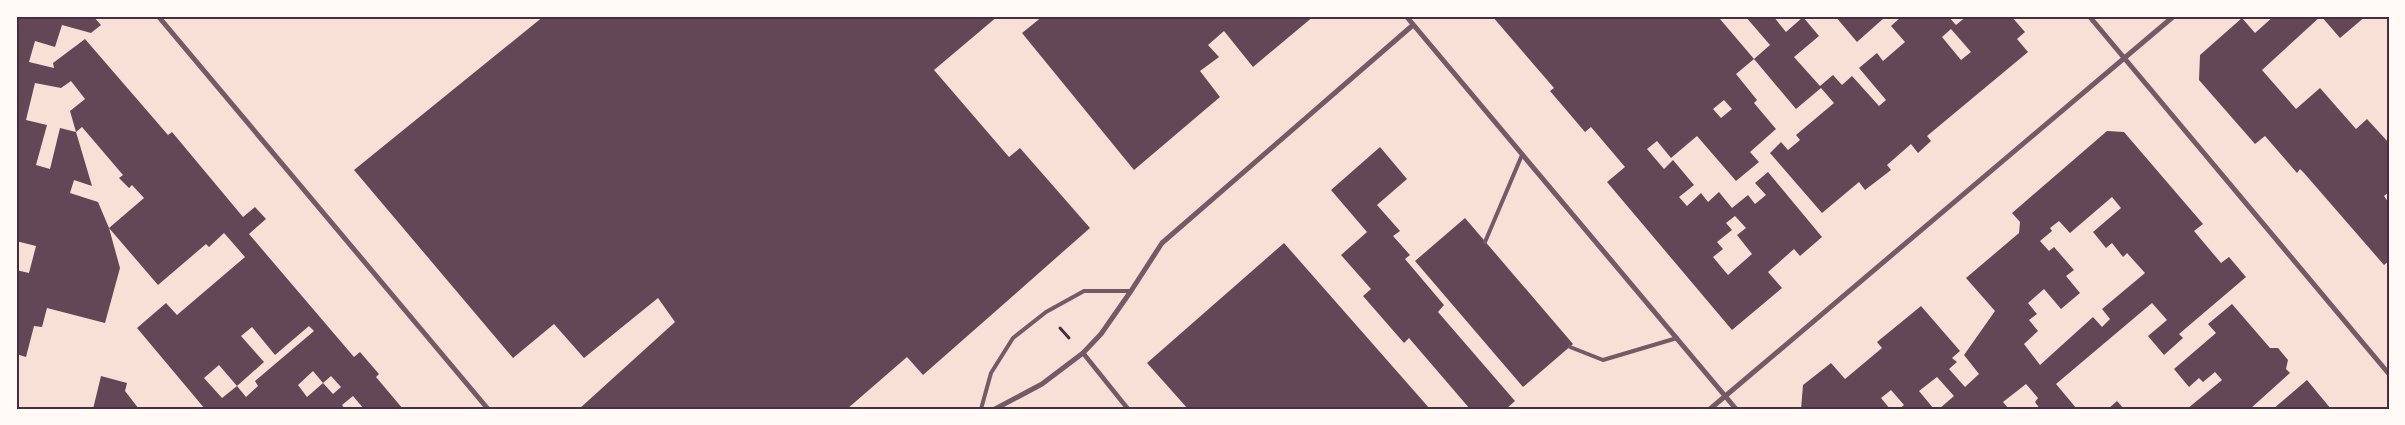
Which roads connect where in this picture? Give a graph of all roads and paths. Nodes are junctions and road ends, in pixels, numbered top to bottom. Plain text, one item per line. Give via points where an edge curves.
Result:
1 (158, 16) edge
2 (1406, 16) edge
3 (2089, 16) edge
4 (2174, 16) edge
5 (1413, 25) junction
6 (2124, 59) junction
7 (1522, 155) junction
8 (1485, 242) dead end
9 (1131, 291) junction
10 (1046, 312) junction
11 (1677, 338) junction
12 (1570, 347) dead end
13 (1083, 353) junction
14 (2389, 374) edge
15 (1725, 396) junction
16 (488, 409) edge
17 (981, 409) edge
18 (995, 409) edge
19 (1128, 409) edge
20 (1710, 409) edge
21 (1736, 409) edge

1 - 16 street
2 - 5 street
3 - 6 street
4 - 6 street
5 - 7 street
5 - 9 street via 1162,243
6 - 14 street
6 - 15 street
7 - 8 lane
7 - 11 street
9 - 10 lane via 1084,291
9 - 13 street via 1101,334
10 - 13 path
10 - 17 lane via 1013,338 991,373
11 - 12 lane via 1603,360
11 - 15 street
13 - 18 street via 1042,384
13 - 19 street
15 - 20 street
15 - 21 street

